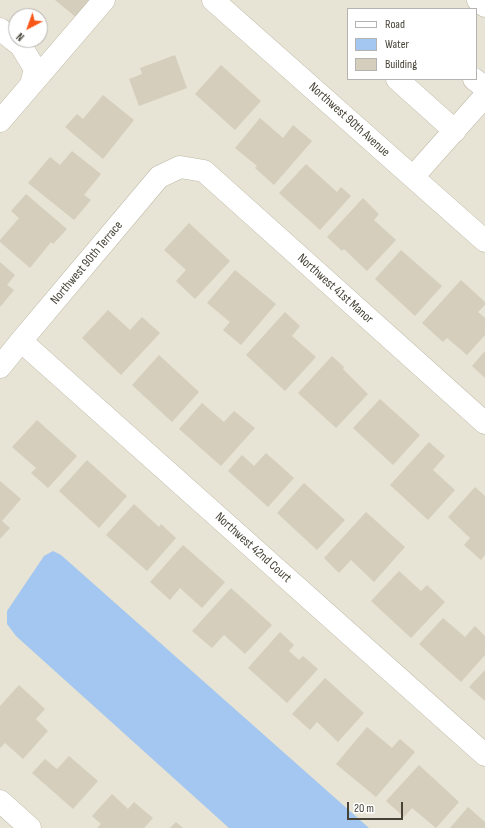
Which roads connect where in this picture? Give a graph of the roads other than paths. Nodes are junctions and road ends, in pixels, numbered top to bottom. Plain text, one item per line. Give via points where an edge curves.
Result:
1 (104, 0) edge
2 (213, 0) edge
3 (478, 0) edge
4 (485, 6) edge
5 (0, 29) edge
6 (397, 80) edge
7 (475, 80) edge
8 (31, 85) junction
9 (485, 88) edge
10 (485, 96) edge
11 (0, 121) edge
12 (455, 130) junction
13 (180, 167) joint
14 (413, 177) junction
15 (485, 241) edge
16 (21, 341) junction
17 (0, 367) edge
18 (485, 423) edge
19 (485, 755) edge
20 (0, 801) edge
21 (30, 828) edge

1 - 8 street
2 - 14 street, Northwest 90th Avenue
3 - 4 street
5 - 8 street via 22,46 36,69
6 - 12 street
7 - 9 street
8 - 11 street
10 - 12 street
12 - 14 street
13 - 16 street, Northwest 90th Terrace via 159,176
13 - 18 street, Northwest 41st Manor via 204,172
14 - 15 street, Northwest 90th Avenue
16 - 17 street, Northwest 90th Terrace
16 - 19 street, Northwest 42nd Court
20 - 21 street

